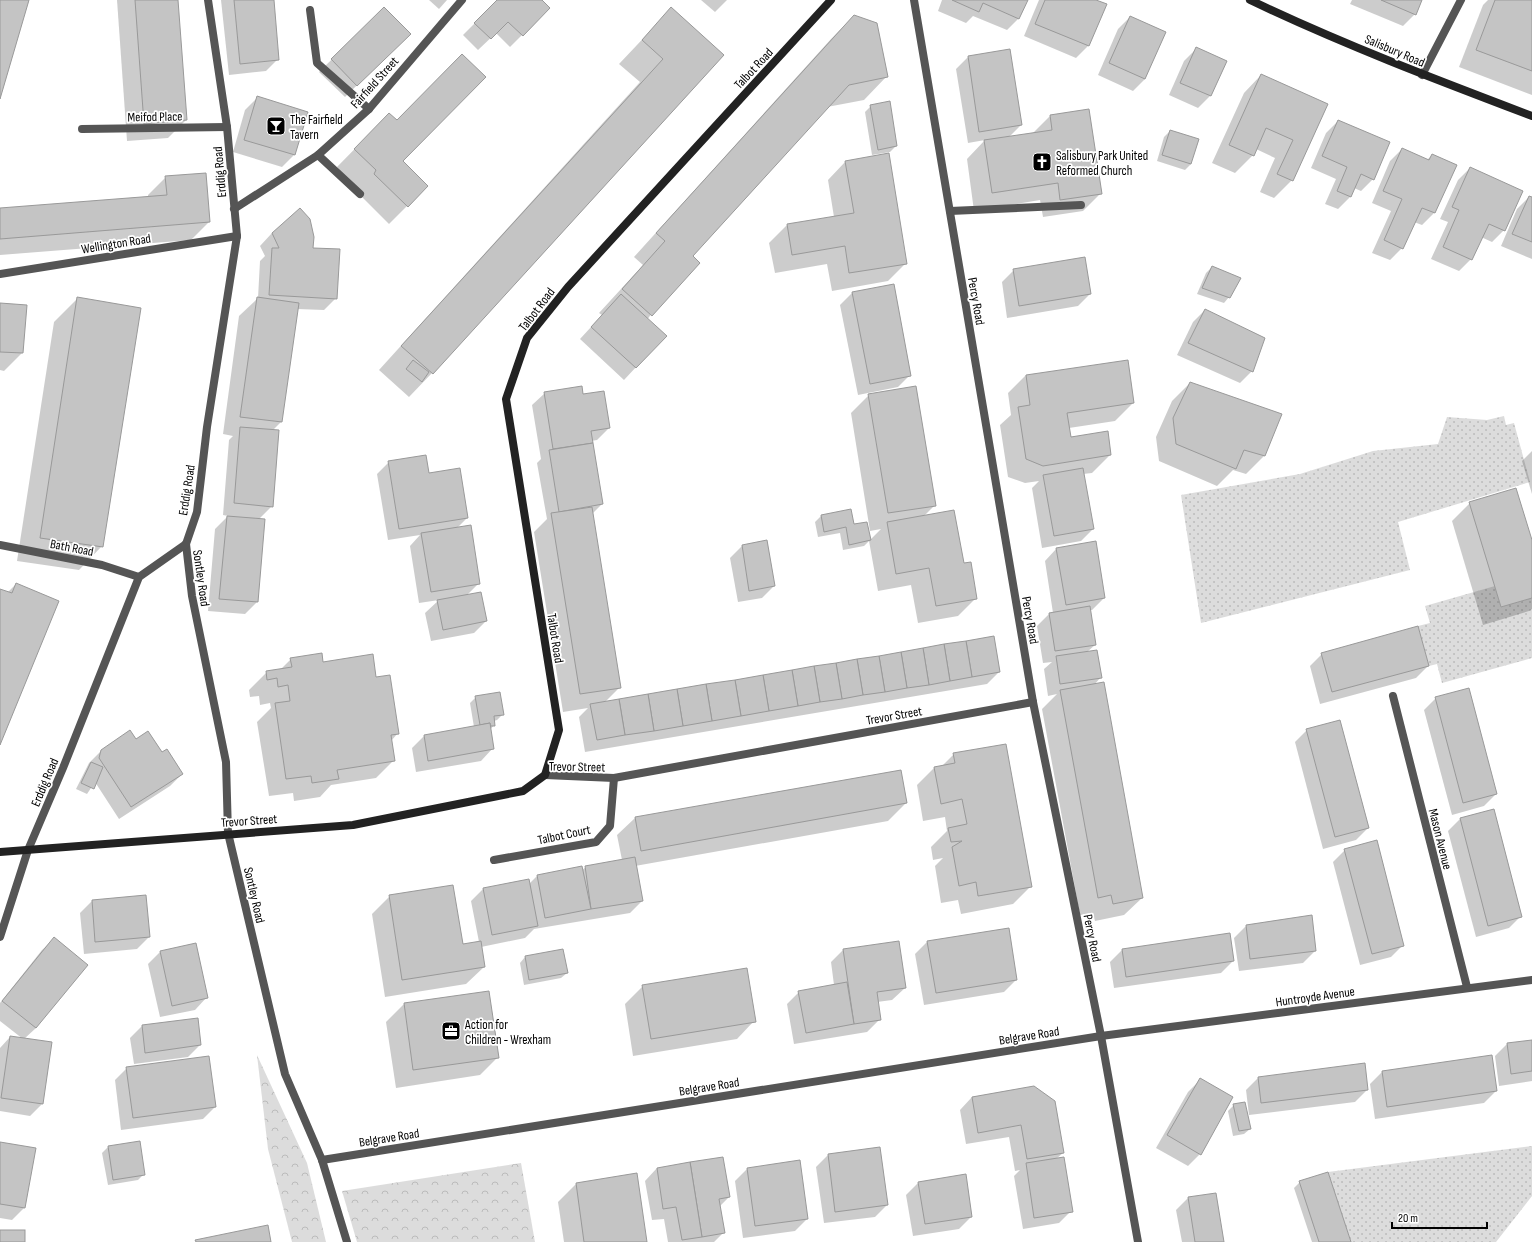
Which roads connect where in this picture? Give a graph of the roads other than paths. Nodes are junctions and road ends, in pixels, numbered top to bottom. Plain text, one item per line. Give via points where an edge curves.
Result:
1 (208, 0) edge
2 (462, 0) edge
3 (831, 0) edge
4 (914, 0) edge
5 (1250, 0) edge
6 (1461, 0) edge
7 (310, 10) dead end
8 (1422, 75) junction
9 (369, 109) junction
10 (1532, 116) edge
11 (227, 127) junction
12 (82, 129) dead end
13 (318, 155) junction
14 (360, 194) dead end
15 (1081, 205) dead end
16 (234, 209) junction
17 (950, 211) junction
18 (237, 236) junction
19 (0, 274) edge
20 (186, 544) junction
21 (0, 545) edge
22 (139, 577) junction
23 (1393, 696) dead end
24 (1033, 702) junction
25 (546, 775) junction
26 (614, 778) junction
27 (228, 833) junction
28 (28, 850) junction
29 (0, 852) edge
30 (494, 860) dead end
31 (0, 937) edge
32 (1532, 980) edge
33 (1467, 987) junction
34 (1101, 1036) junction
35 (322, 1160) junction
36 (347, 1242) edge
37 (1138, 1242) edge

1 - 11 street, Erddig Road
2 - 9 street, Fairfield Street
3 - 25 main road, Talbot Road via 568,287 527,338 506,399 559,730
4 - 17 street, Percy Road
5 - 8 main road, Salisbury Road
6 - 8 street
7 - 9 street via 317,63
8 - 10 main road, Salisbury Road
9 - 13 street, Fairfield Street
11 - 12 street, Meifod Place
11 - 16 street, Erddig Road
13 - 14 street
13 - 16 street, Fairfield Street
15 - 17 street
16 - 18 street, Erddig Road
17 - 24 street, Percy Road
18 - 19 street, Wellington Road
18 - 20 street, Erddig Road via 206,427 197,512
20 - 22 street
20 - 27 street, Sontley Road via 192,596 226,762
21 - 22 street, Bath Road via 102,565
22 - 28 street, Erddig Road
23 - 33 street, Mason Avenue
24 - 26 street, Trevor Street
24 - 34 street, Percy Road
25 - 26 street, Trevor Street
25 - 27 main road, Trevor Street via 523,791 353,825
26 - 30 street, Talbot Court via 610,826 596,842
27 - 28 main road, Trevor Street
27 - 35 street, Sontley Road via 284,1074
28 - 29 main road, Trevor Street
28 - 31 street, Erddig Road
32 - 33 street, Huntroyde Avenue
33 - 34 street, Huntroyde Avenue
34 - 35 street, Belgrave Road
34 - 37 street, Percy Road
35 - 36 street, Sontley Road

